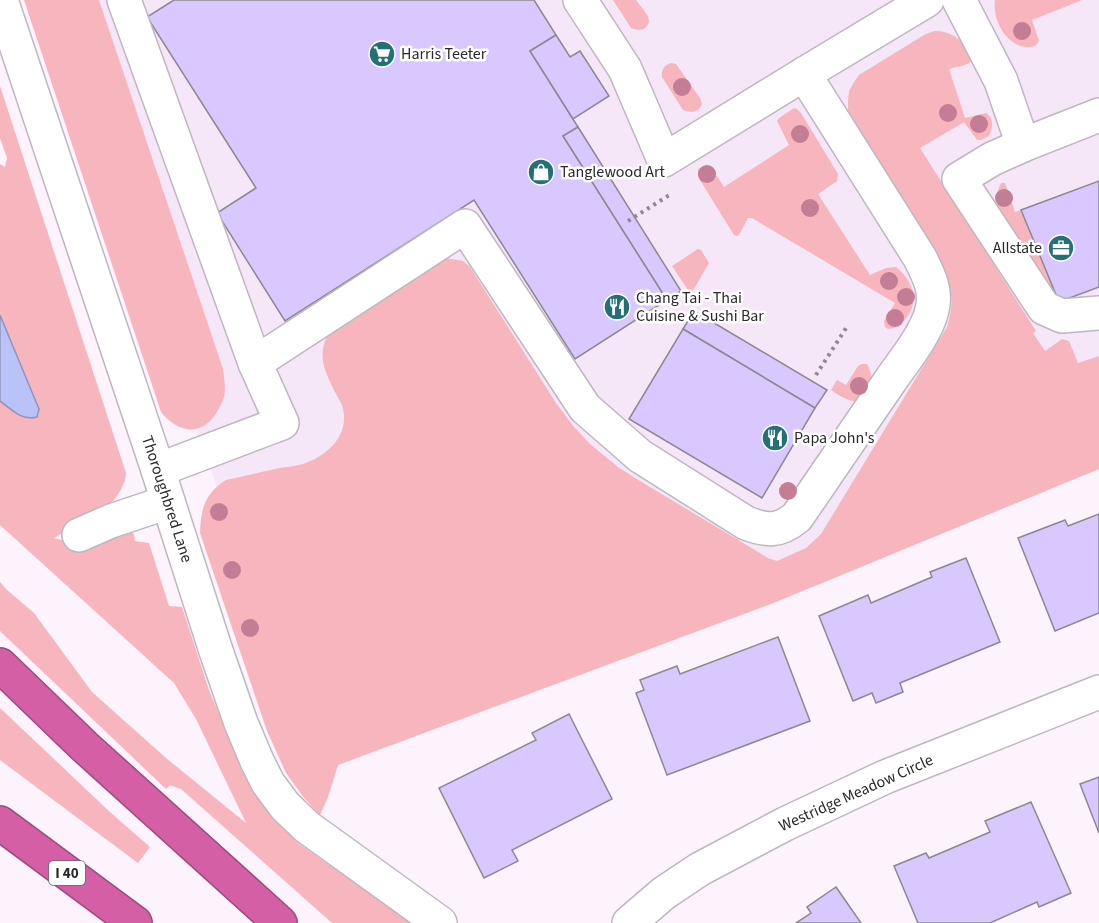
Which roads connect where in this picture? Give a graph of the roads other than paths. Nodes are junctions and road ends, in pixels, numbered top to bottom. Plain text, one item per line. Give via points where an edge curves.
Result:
1 (124, 0) edge
2 (580, 0) edge
3 (927, 0) edge
4 (959, 0) edge
5 (2, 9) edge
6 (804, 74) junction
7 (1099, 116) edge
8 (1023, 145) junction
9 (1099, 313) edge
10 (255, 363) junction
11 (158, 470) junction
12 (168, 502) junction
13 (79, 535) dead end
14 (0, 665) edge
15 (1099, 692) edge
16 (0, 823) edge
17 (135, 923) edge
18 (280, 923) edge
19 (440, 923) edge
20 (629, 923) edge

1 - 10 street
2 - 6 street via 625,69 664,160
3 - 6 street
4 - 8 street via 1001,81
5 - 11 street, Thoroughbred Lane
6 - 10 street via 920,258 930,278 934,301 926,327 905,360 797,518 787,525 767,529 746,523 640,456 585,408 465,226
7 - 8 street
8 - 9 street via 959,179 1044,308 1062,316
10 - 11 street via 282,423
11 - 12 street, Thoroughbred Lane
12 - 13 street
12 - 19 street, Thoroughbred Lane via 241,723 268,783 307,827
14 - 18 highway
15 - 20 street, Westridge Meadow Circle via 885,777 752,840 673,887
16 - 17 highway, I 40

